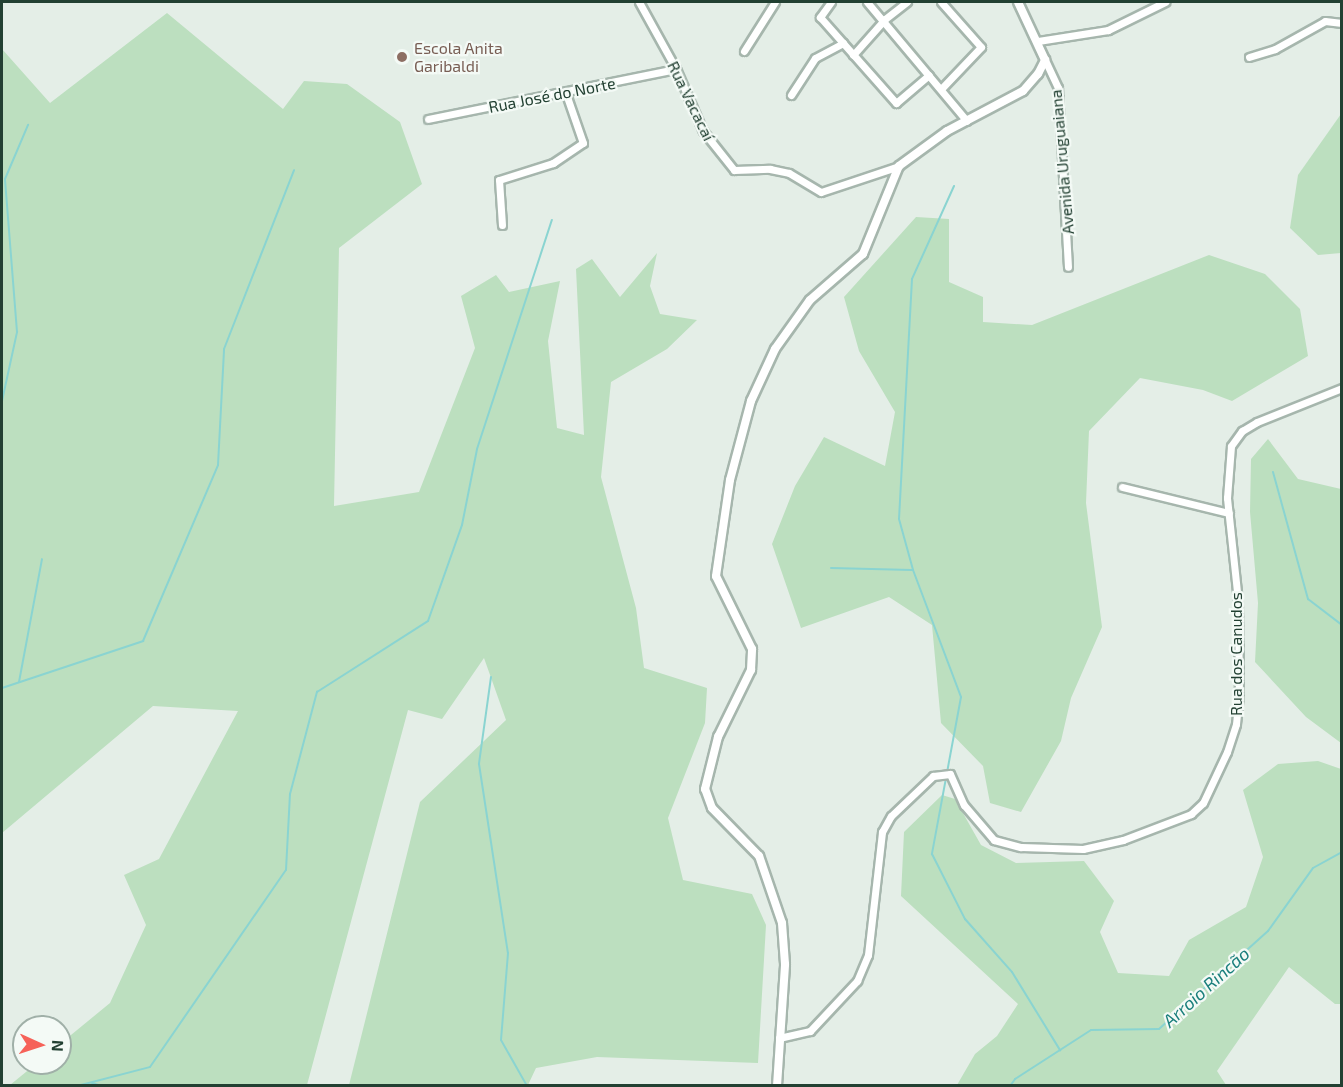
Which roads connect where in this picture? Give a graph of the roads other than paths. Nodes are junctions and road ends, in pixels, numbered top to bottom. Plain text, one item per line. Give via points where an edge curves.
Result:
1 (639, 2) edge
2 (775, 2) edge
3 (831, 2) edge
4 (867, 2) edge
5 (907, 2) edge
6 (941, 2) edge
7 (1018, 2) edge
8 (1165, 2) edge
9 (885, 19) junction
10 (1341, 23) edge
11 (1038, 41) junction
12 (843, 43) junction
13 (744, 51) dead end
14 (853, 55) junction
15 (1249, 57) dead end
16 (1044, 60) junction
17 (676, 69) junction
18 (929, 75) junction
19 (941, 89) junction
20 (566, 94) junction
21 (791, 95) dead end
22 (428, 119) dead end
23 (968, 121) junction
24 (899, 166) junction
25 (502, 225) dead end
26 (1068, 267) dead end
27 (1341, 388) edge
28 (1122, 487) dead end
29 (1229, 513) junction
30 (779, 1038) junction
31 (777, 1086) edge

1 - 17 street, Rua Vacacaí
2 - 13 street
3 - 12 street via 820,17
4 - 9 street
5 - 9 street
6 - 19 street via 981,47
7 - 11 street
8 - 11 street via 1108,30
9 - 14 street
9 - 18 street
10 - 15 street via 1325,21 1275,49
11 - 16 street
12 - 14 street
12 - 21 street via 814,58
14 - 18 street via 897,104
16 - 23 street via 1023,91
16 - 26 street, Avenida Uruguaiana via 1058,88
17 - 20 street, Rua José do Norte
17 - 24 street, Rua Vacacaí via 703,131 734,170 789,173 821,192
18 - 19 street
19 - 23 street
20 - 22 street, Rua José do Norte
20 - 25 street via 582,142 553,163 499,180
23 - 24 street
24 - 30 street via 863,254 810,300 776,349 751,401 730,480 716,576 752,649 751,670 718,737 705,789 712,808 759,856 782,923 785,964
27 - 29 street, Rua dos Canudos via 1242,431 1231,447 1227,470
28 - 29 street
29 - 30 street, Rua dos Canudos via 1238,601 1239,697 1227,752 1203,802 1191,814 1123,840 1083,849 1021,847 994,840 964,805 950,774 933,776 891,816 882,832 868,955 857,981 810,1031
30 - 31 street

